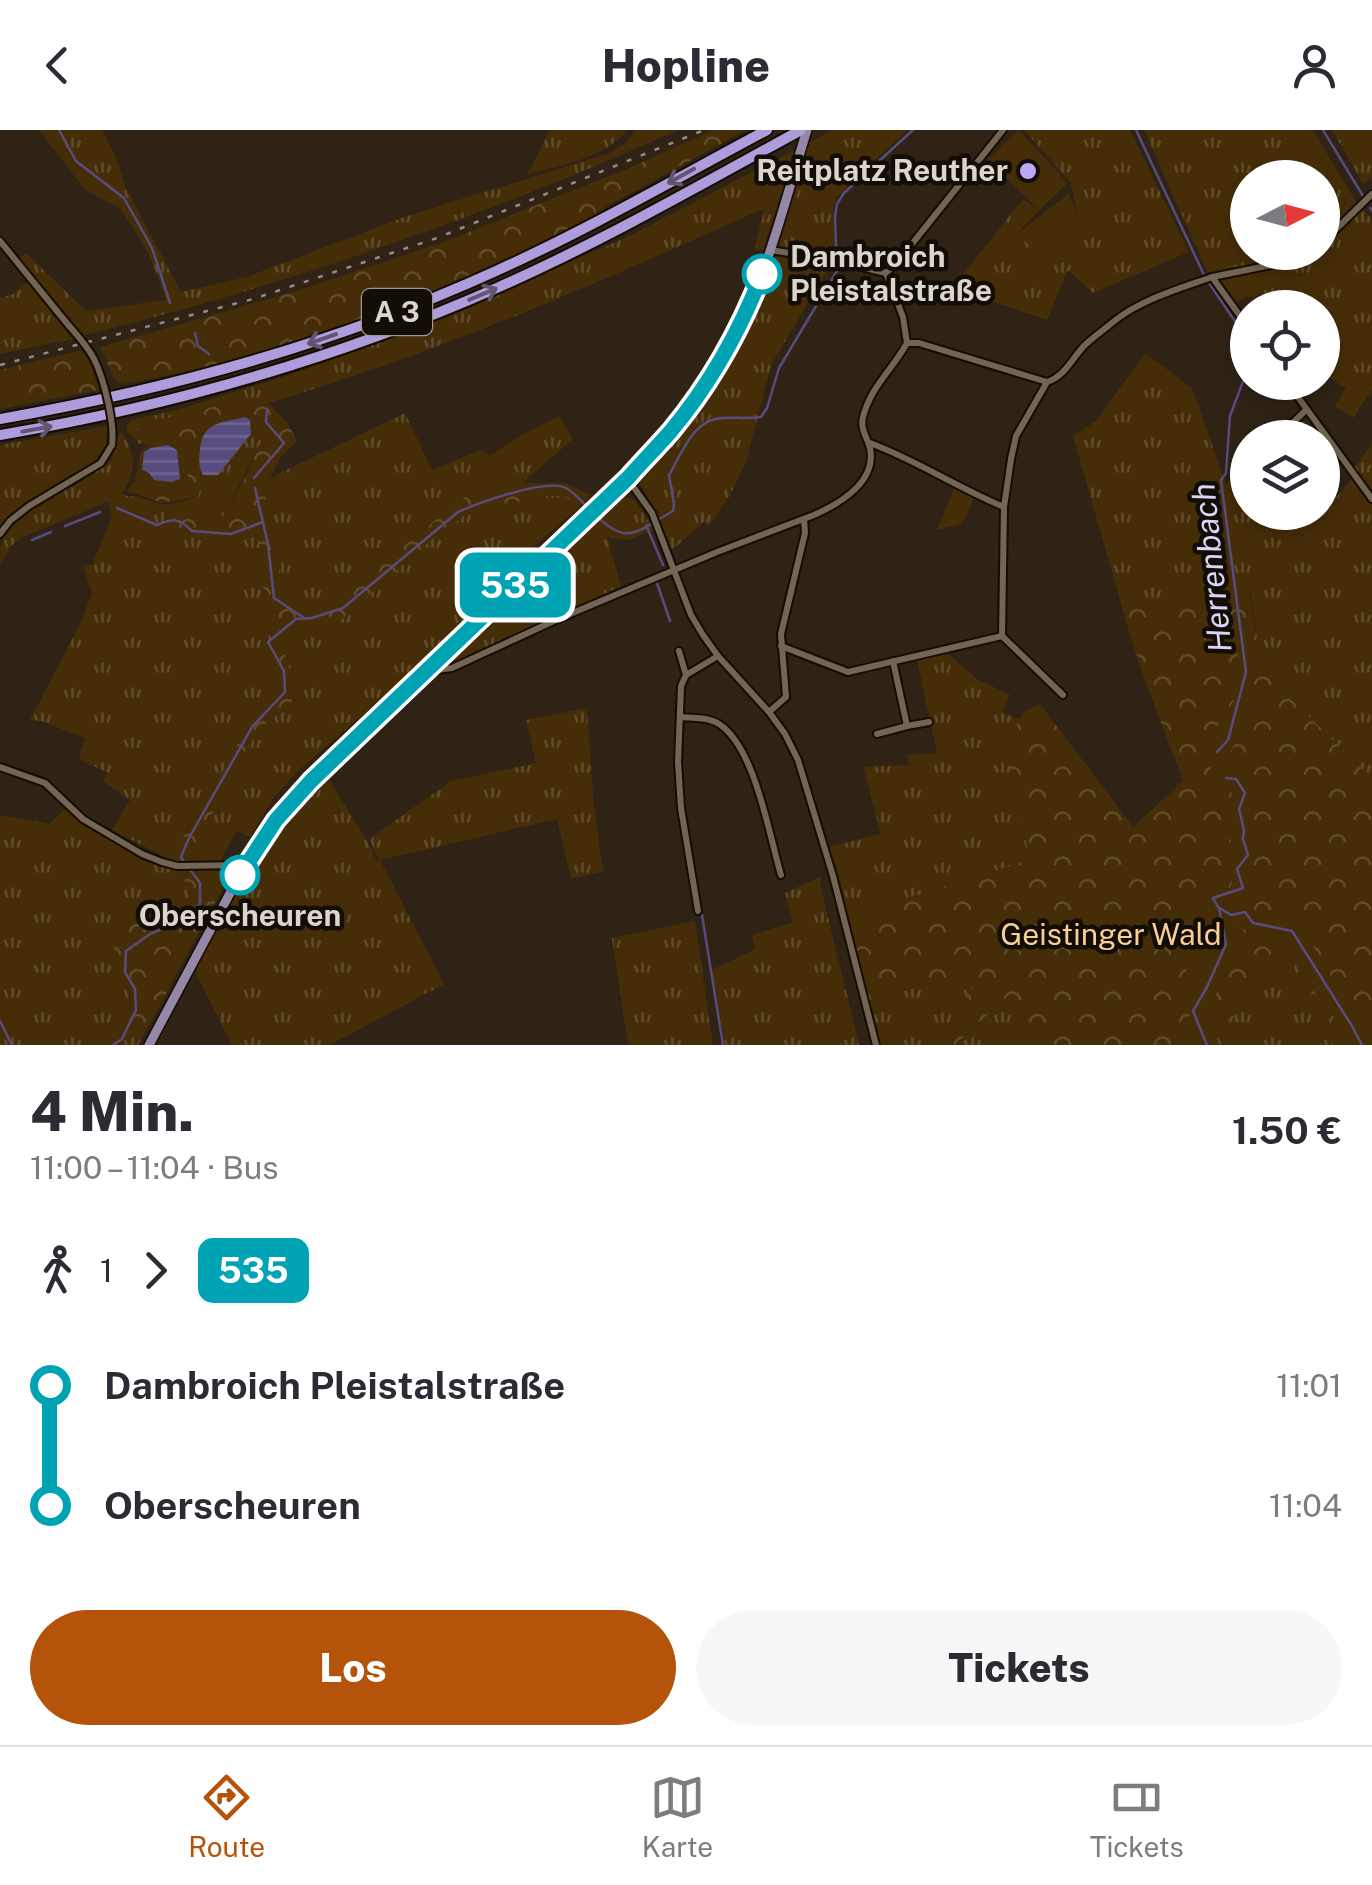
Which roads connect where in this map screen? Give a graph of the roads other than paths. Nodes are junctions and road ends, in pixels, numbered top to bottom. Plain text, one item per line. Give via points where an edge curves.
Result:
1 (767, 130) edge
2 (804, 130) edge
3 (1003, 130) edge
4 (1372, 194) edge
5 (1340, 226) edge
6 (0, 241) edge
7 (770, 250) junction
8 (1245, 270) edge
9 (886, 273) junction
10 (1212, 277) junction
11 (1230, 302) edge
12 (907, 343) junction
13 (1047, 382) junction
14 (1299, 400) edge
15 (1306, 410) junction
16 (0, 419) edge
17 (1295, 420) edge
18 (0, 435) edge
19 (869, 442) junction
20 (628, 478) junction
21 (1372, 499) edge
22 (1004, 507) junction
23 (804, 519) junction
24 (0, 534) edge
25 (674, 570) junction
26 (1002, 636) junction
27 (781, 646) junction
28 (679, 651) dead end
29 (718, 656) junction
30 (893, 661) junction
31 (430, 668) junction
32 (686, 675) junction
33 (1063, 695) dead end
34 (769, 712) junction
35 (680, 717) junction
36 (929, 722) dead end
37 (907, 726) junction
38 (877, 734) dead end
39 (0, 768) edge
40 (245, 866) junction
41 (781, 875) dead end
42 (698, 911) dead end
43 (148, 1045) edge
44 (876, 1045) edge

1 -> 16 highway, A 3 via 556,242 390,315 212,373
2 - 7 main road
18 -> 2 highway, A 3 via 216,389 393,331 562,257
3 - 9 street
4 - 5 street
6 - 24 street, bridge via 90,353 112,426 112,445 101,463 29,506
7 - 9 street
7 - 20 main road via 737,332 705,385
8 - 10 street
9 - 12 street
10 - 11 street
10 - 13 street via 1122,315
12 - 13 street
12 - 19 street via 863,417
13 - 22 street via 1016,436
14 - 15 street
15 - 17 street
15 - 21 street
19 - 22 street
19 - 23 street via 871,462 857,488
20 - 25 street via 652,513
20 - 31 main road
22 - 26 street
23 - 25 street
23 - 27 street
25 - 29 street via 691,615
25 - 31 street via 452,668
26 - 30 street
26 - 33 street
27 - 30 street via 848,672
27 - 34 street via 786,697
28 - 32 street
29 - 32 street
29 - 34 street
30 - 37 street
31 - 40 main road via 311,781
32 - 35 street
34 - 44 street via 798,760
35 - 41 street via 718,724 739,747
35 - 42 street via 680,808
36 - 37 street
37 - 38 street
39 - 40 street via 46,783 82,818 142,854 177,866
40 - 43 main road

